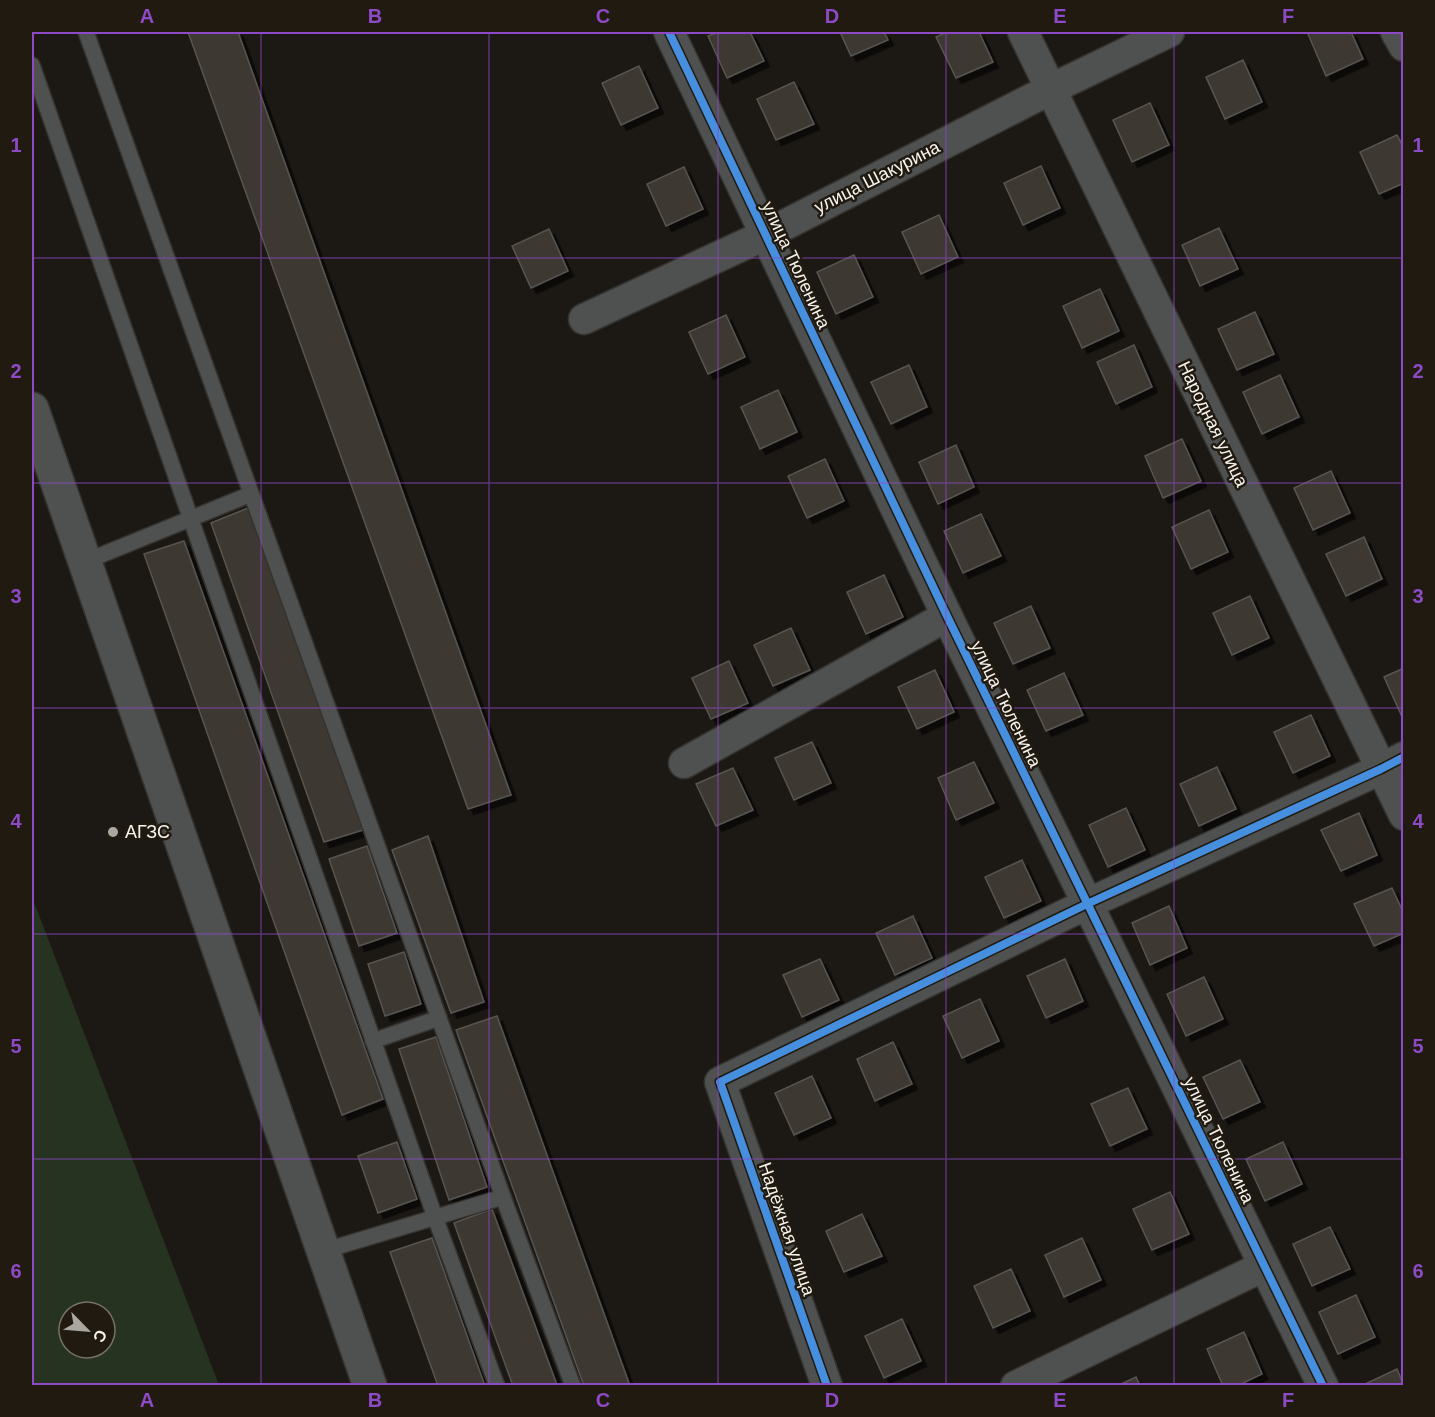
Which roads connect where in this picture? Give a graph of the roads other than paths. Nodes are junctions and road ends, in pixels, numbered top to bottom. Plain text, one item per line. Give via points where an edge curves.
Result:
1 (86, 32) edge
2 (669, 32) edge
3 (1023, 32) edge
4 (1169, 32) edge
5 (1396, 32) edge
6 (1404, 46) edge
7 (32, 65) edge
8 (1050, 89) junction
9 (765, 235) junction
10 (584, 319) dead end
11 (32, 410) edge
12 (251, 494) junction
13 (191, 520) junction
14 (84, 562) junction
15 (947, 616) junction
16 (684, 763) dead end
17 (1392, 763) edge
18 (1404, 816) edge
19 (1087, 904) junction
20 (439, 1018) junction
21 (373, 1041) junction
22 (503, 1197) junction
23 (435, 1217) junction
24 (323, 1251) junction
25 (1264, 1266) junction
26 (370, 1386) edge
27 (497, 1386) edge
28 (573, 1386) edge
29 (827, 1386) edge
30 (1016, 1386) edge
31 (1323, 1386) edge

1 - 12 lane
2 - 9 street, улица Тюленина
3 - 8 street, Народная улица
4 - 8 street, улица Шакурина
5 - 6 street
7 - 13 lane
8 - 9 street, улица Шакурина
8 - 17 street, Народная улица
9 - 10 street, улица Шакурина
9 - 15 street, улица Тюленина
11 - 14 street
12 - 13 lane
12 - 20 lane
13 - 14 lane
13 - 21 lane
14 - 24 street
15 - 16 street
15 - 19 street, улица Тюленина
17 - 18 street, Народная улица
17 - 19 street
19 - 25 street, улица Тюленина
19 - 29 street, Надёжная улица via 720,1082
20 - 21 lane
20 - 22 lane
21 - 23 lane
22 - 23 lane
22 - 28 lane
23 - 24 lane
23 - 27 lane
24 - 26 street
25 - 30 street
25 - 31 street, улица Тюленина

